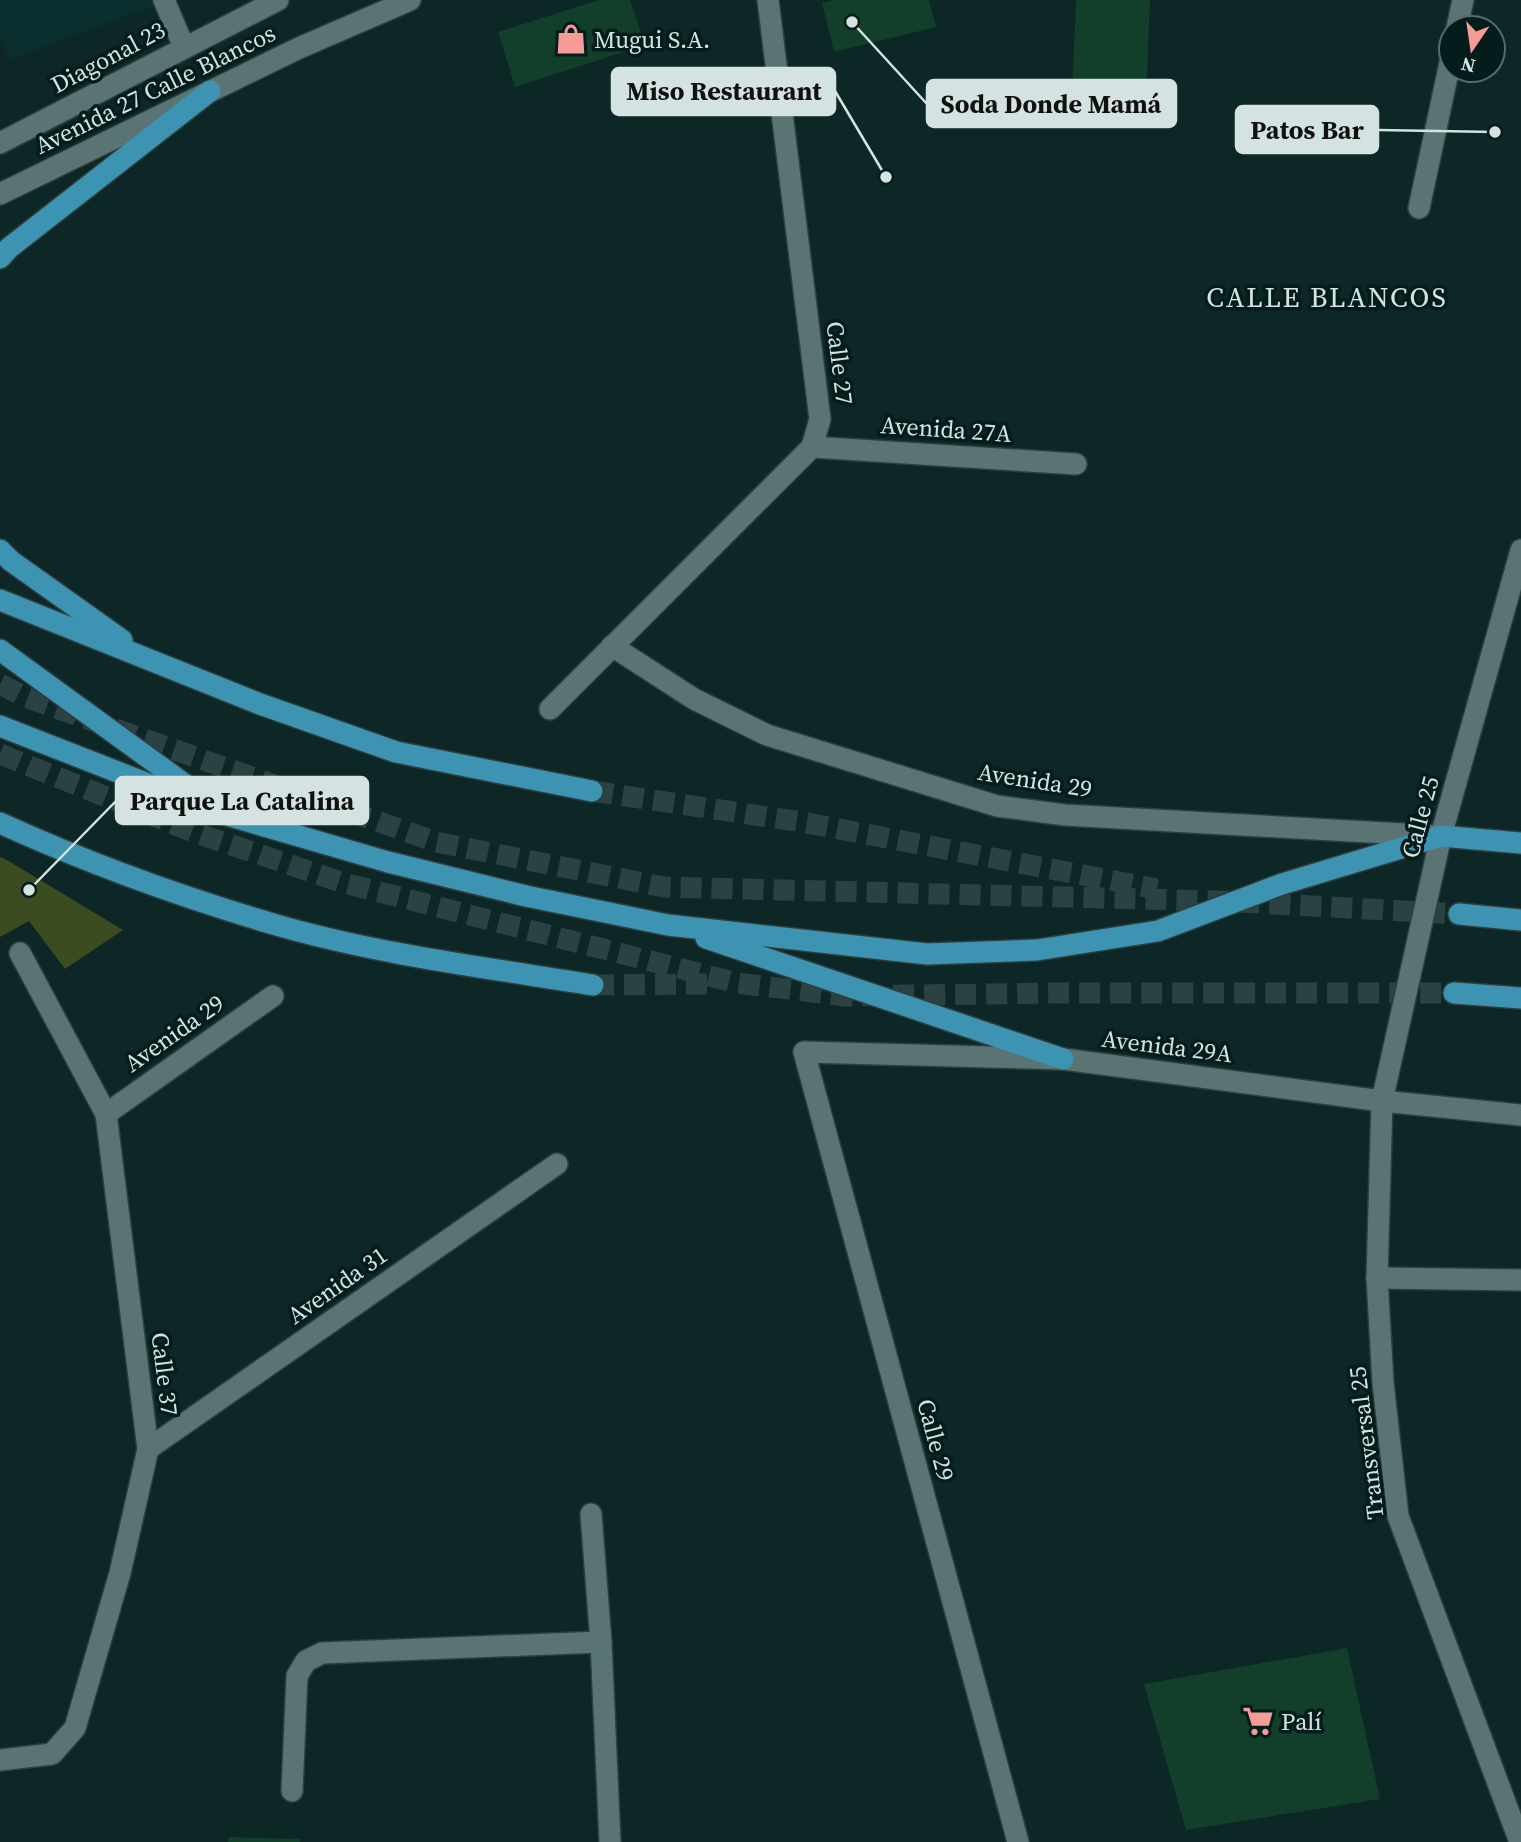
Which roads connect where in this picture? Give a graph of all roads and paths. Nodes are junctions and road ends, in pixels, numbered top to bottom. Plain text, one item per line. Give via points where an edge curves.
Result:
1 (164, 0) edge
2 (278, 0) edge
3 (410, 0) edge
4 (768, 0) edge
5 (184, 47) junction
6 (1445, 84) edge
7 (210, 91) junction
8 (0, 143) edge
9 (0, 194) edge
10 (1419, 208) dead end
11 (0, 258) edge
12 (812, 447) junction
13 (1076, 464) dead end
14 (0, 550) edge
15 (1521, 550) edge
16 (0, 600) edge
17 (612, 646) junction
18 (0, 650) edge
19 (150, 660) junction
20 (550, 709) dead end
21 (0, 726) edge
22 (592, 791) tunnel mouth
23 (230, 816) junction
24 (0, 823) edge
25 (1441, 836) junction
26 (1521, 843) edge
27 (1459, 914) tunnel mouth
28 (1521, 920) edge
29 (668, 925) junction
30 (20, 953) dead end
31 (593, 985) tunnel mouth
32 (1454, 993) tunnel mouth
33 (273, 996) dead end
34 (1521, 998) edge
35 (804, 1052) joint
36 (1063, 1059) junction
37 (1382, 1101) junction
38 (106, 1114) junction
39 (1521, 1115) edge
40 (557, 1164) dead end
41 (1377, 1278) junction
42 (1521, 1280) edge
43 (148, 1449) junction
44 (591, 1514) dead end
45 (601, 1642) junction
46 (0, 1760) edge
47 (292, 1791) dead end
48 (610, 1842) edge
49 (1018, 1842) edge
50 (1520, 1842) edge

1 - 5 street
2 - 5 street, Diagonal 23
3 - 7 street, Avenida 27 Calle Blancos
4 - 12 street, Calle 27 via 820,419
5 - 8 street, Diagonal 23
6 - 10 street
7 - 9 street, Avenida 27 Calle Blancos
7 - 11 highway
12 - 13 street, Avenida 27A
12 - 17 street
14 - 19 highway
15 - 25 street, Calle 25
16 - 19 highway
17 - 20 street
17 - 25 street, Avenida 29 via 694,699 766,735 998,806 1065,815
18 - 23 highway
19 - 22 highway via 396,752
21 - 23 highway
23 - 29 highway via 388,862
24 - 31 highway via 149,884 282,926 413,956
25 - 26 highway
25 - 29 highway via 1282,884 1158,931 1037,950 927,954
25 - 37 street, Calle 25
27 - 28 highway
29 - 36 highway
30 - 38 street, Calle 37
32 - 34 highway
33 - 38 street, Avenida 29
35 - 36 street, Avenida 29A
35 - 49 street, Calle 29
36 - 37 street, Avenida 29A
37 - 39 street, Avenida 29A
37 - 41 street, Transversal 25
38 - 43 street, Calle 37
40 - 43 street, Avenida 31
41 - 42 street
41 - 50 street, Transversal 25 via 1398,1516
43 - 46 street, Calle 37 via 120,1573 75,1728 51,1754
44 - 45 street
45 - 47 street via 322,1653 306,1661 297,1676
45 - 48 street

